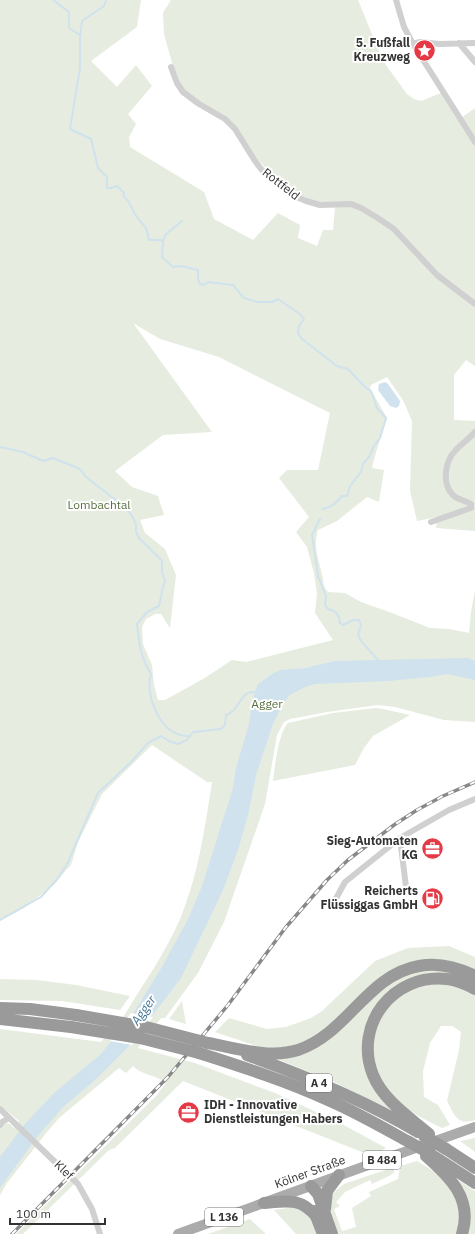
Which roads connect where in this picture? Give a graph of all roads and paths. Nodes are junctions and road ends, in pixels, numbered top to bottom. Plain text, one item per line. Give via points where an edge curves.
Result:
1 (396, 0) edge
2 (459, 43) junction
3 (475, 43) edge
4 (413, 44) junction
5 (475, 62) edge
6 (171, 67) dead end
7 (475, 142) edge
8 (475, 304) edge
9 (475, 432) edge
10 (431, 522) dead end
11 (475, 799) edge
12 (400, 838) junction
13 (406, 886) dead end
14 (333, 904) dead end
15 (475, 976) edge
16 (475, 989) edge
17 (0, 1008) edge
18 (0, 1019) edge
19 (208, 1043) junction
20 (0, 1109) edge
21 (9, 1118) junction
22 (0, 1125) edge
23 (475, 1128) edge
24 (426, 1135) junction
25 (429, 1155) junction
26 (475, 1168) edge
27 (339, 1175) junction
28 (475, 1183) edge
29 (311, 1186) junction
30 (264, 1203) junction
31 (321, 1215) junction
32 (100, 1234) edge
33 (178, 1234) edge
34 (322, 1234) edge
35 (332, 1234) edge
36 (462, 1234) edge

1 - 4 street via 404,27
2 - 3 street
2 - 4 street
2 - 5 street
4 - 7 street
6 - 8 street, Rottfeld via 183,92 226,119 261,169 283,188 306,202 320,205 351,204 376,217 394,229 437,275
9 - 10 street via 450,457 445,479 453,495 471,504 471,508
11 - 12 street via 448,810
12 - 13 street
12 - 14 street via 345,882
15 - 19 highway via 438,964 415,966 399,972 375,988 329,1033 296,1051 267,1053
16 - 24 highway via 448,979 417,982 400,989 388,999 372,1023 368,1056 376,1081 388,1098
17 - 19 highway, A 4, bridge via 76,1015 146,1027
18 - 25 highway, A 4, bridge via 140,1038 199,1053 281,1080 328,1100 361,1115
19 - 24 highway, A 4 via 334,1089
20 - 21 street, Klef
21 - 22 street
21 - 32 street, Klef via 78,1184 92,1209
23 - 27 main road, Kölner Straße / B 484
24 - 26 highway, bridge
25 - 28 highway
25 - 36 highway via 461,1196 465,1213
27 - 29 main road, Kölner Straße / B 484
27 - 31 highway via 327,1191
29 - 30 main road, Kölner Straße / L 136
29 - 31 highway via 310,1197
30 - 31 highway via 296,1202
30 - 33 main road, Kölner Straße / L 136
31 - 34 highway
31 - 35 highway

